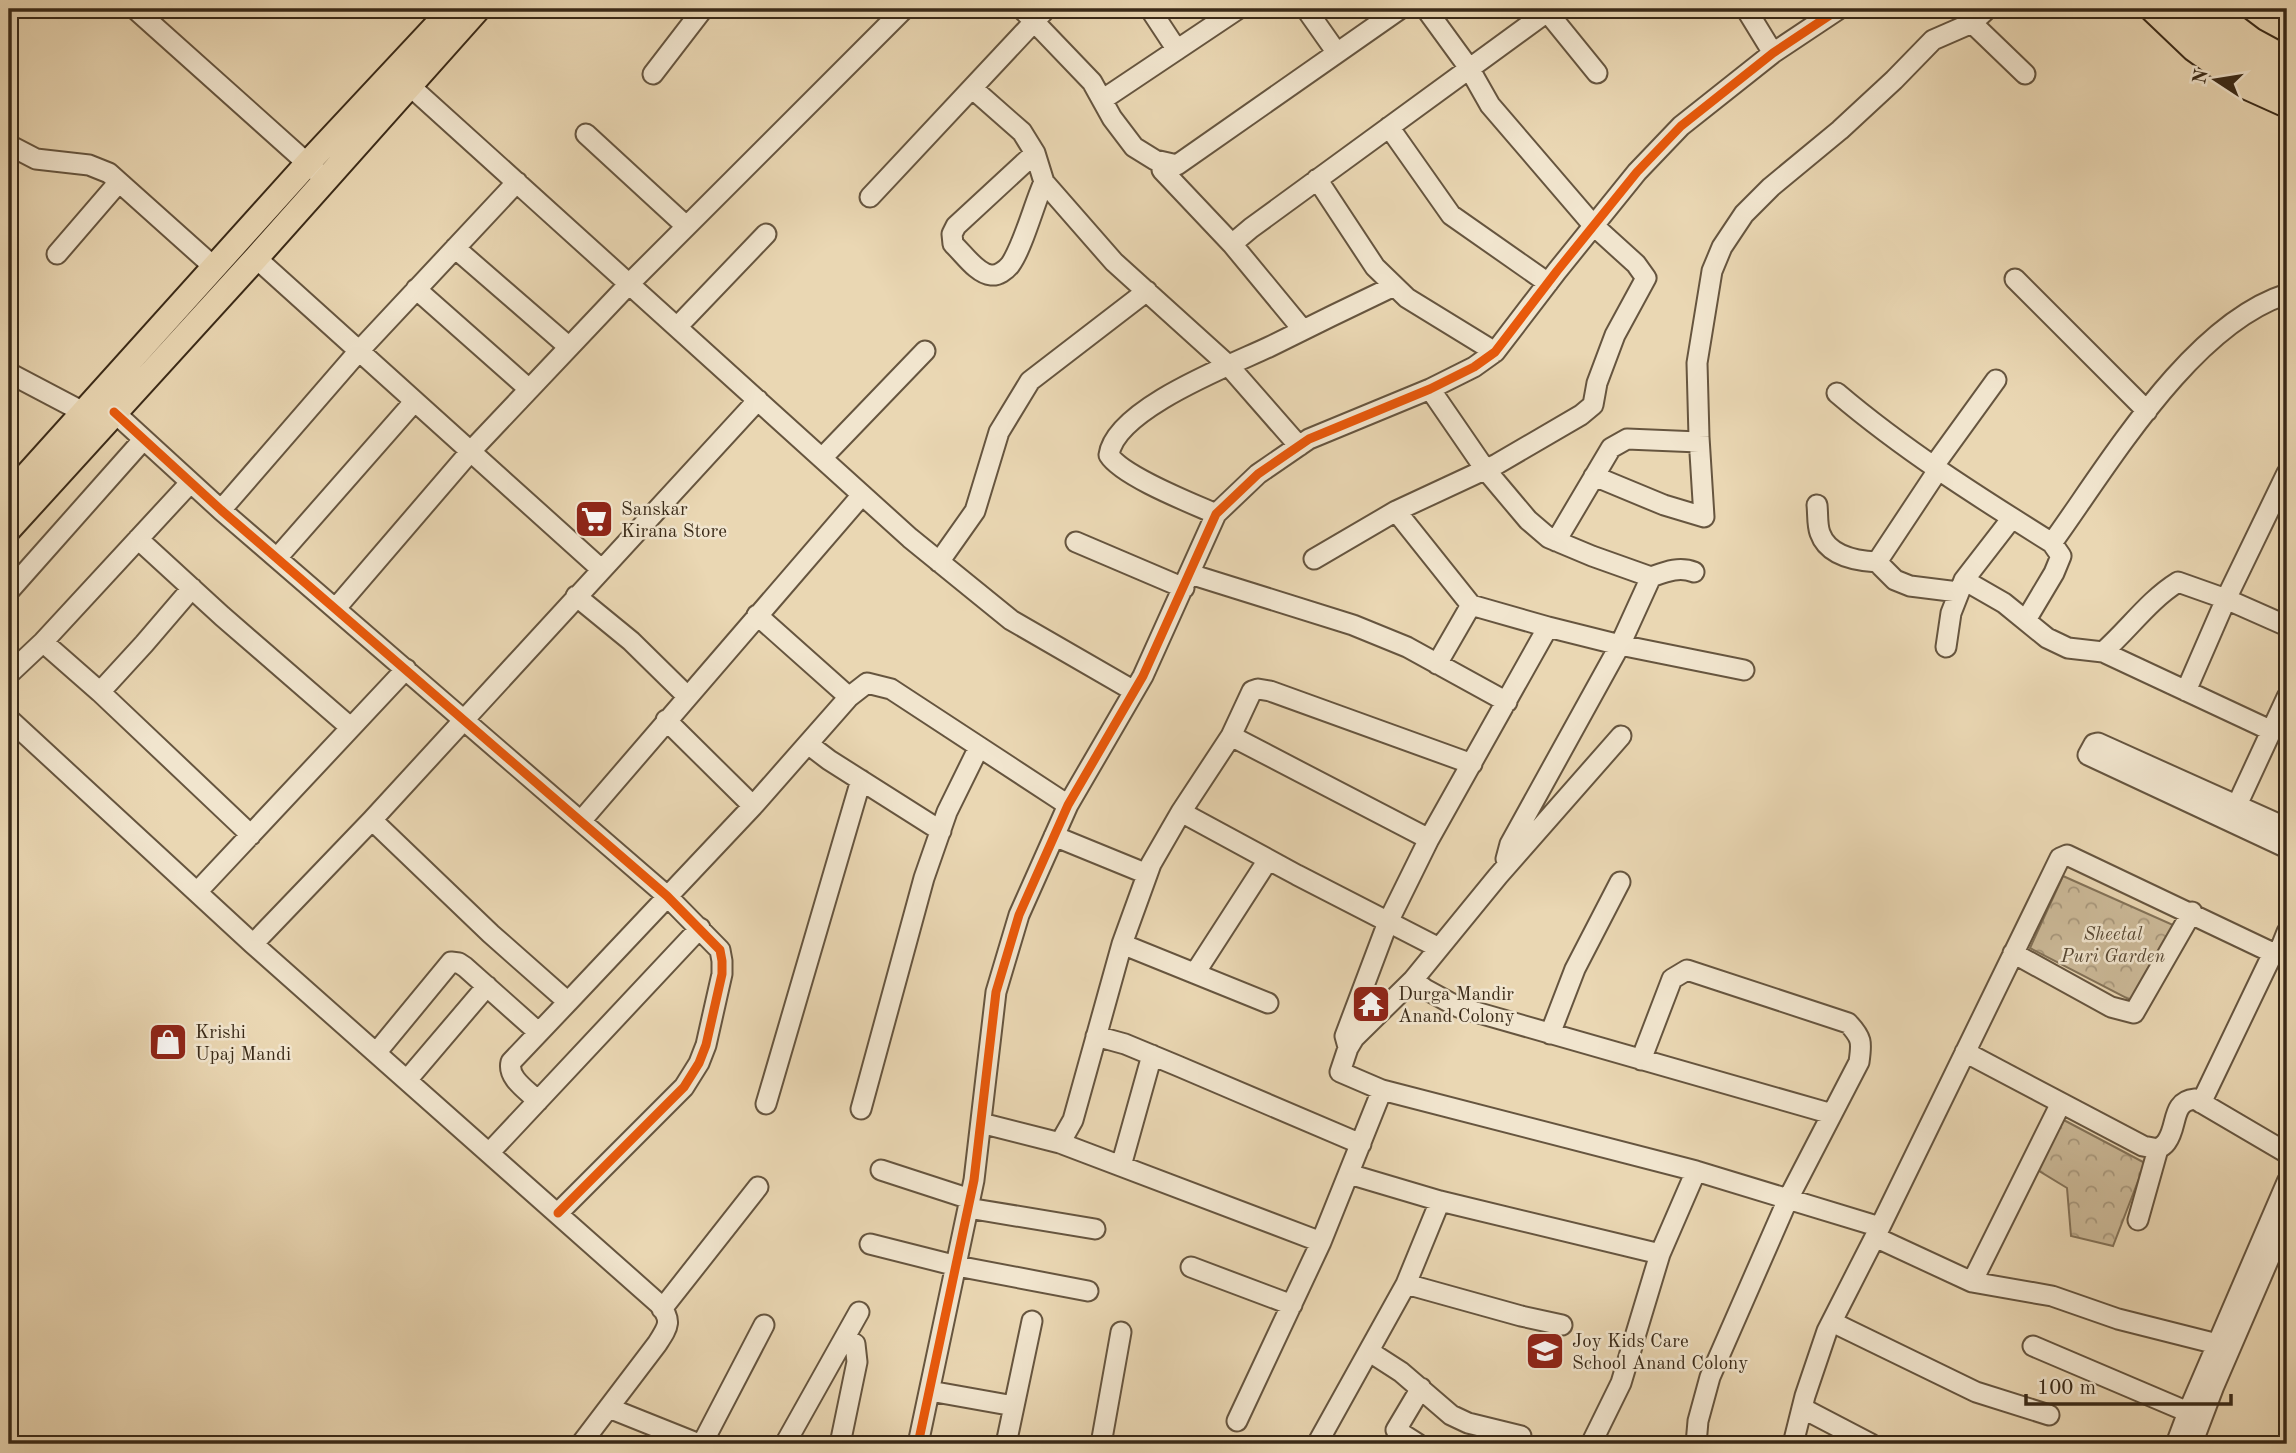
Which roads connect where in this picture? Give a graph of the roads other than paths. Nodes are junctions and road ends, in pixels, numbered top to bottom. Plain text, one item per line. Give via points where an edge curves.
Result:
1 (135, 9) edge
2 (702, 9) edge
3 (904, 9) edge
4 (1150, 9) edge
5 (1238, 9) edge
6 (1306, 9) edge
7 (1400, 9) edge
8 (1426, 9) edge
9 (1746, 9) edge
10 (1839, 9) edge
11 (1987, 9) edge
12 (2152, 9) edge
13 (2180, 9) edge
14 (2211, 9) edge
15 (1548, 10) edge
16 (466, 11) edge
17 (1035, 13) edge
18 (1972, 23) junction
19 (1177, 50) junction
20 (1337, 53) junction
21 (1773, 53) junction
22 (2287, 59) edge
23 (1469, 68) junction
24 (1597, 72) dead end
25 (653, 74) dead end
26 (2025, 74) dead end
27 (2287, 82) edge
28 (410, 86) junction
29 (972, 88) junction
30 (1102, 100) junction
31 (2287, 105) edge
32 (1389, 127) junction
33 (586, 134) dead end
34 (9, 145) edge
35 (1035, 153) junction
36 (307, 163) junction
37 (1162, 170) dead end
38 (1317, 179) junction
39 (326, 180) junction
40 (119, 182) junction
41 (517, 182) junction
42 (1044, 182) junction
43 (870, 197) dead end
44 (1593, 225) junction
45 (686, 226) junction
46 (766, 234) dead end
47 (1232, 244) junction
48 (455, 248) junction
49 (57, 254) dead end
50 (256, 258) junction
51 (214, 267) junction
52 (2015, 279) dead end
53 (1548, 283) junction
54 (629, 284) junction
55 (1394, 286) junction
56 (416, 289) junction
57 (1147, 291) junction
58 (2287, 294) edge
59 (677, 327) junction
60 (1303, 330) junction
61 (569, 346) junction
62 (925, 351) dead end
63 (358, 352) junction
64 (1495, 352) junction
65 (1228, 365) junction
66 (9, 373) edge
67 (1996, 380) dead end
68 (529, 389) junction
69 (1430, 389) junction
70 (1837, 393) dead end
71 (758, 400) junction
72 (414, 402) junction
73 (2147, 411) junction
74 (114, 412) junction
75 (85, 413) junction
76 (143, 440) junction
77 (1699, 442) junction
78 (1299, 446) junction
79 (470, 452) junction
80 (822, 458) junction
81 (1485, 469) junction
82 (1935, 469) junction
83 (2287, 473) edge
84 (1594, 476) junction
85 (190, 483) junction
86 (9, 495) edge
87 (862, 495) junction
88 (1817, 505) dead end
89 (2280, 506) edge
90 (221, 510) junction
91 (1396, 511) junction
92 (1216, 514) junction
93 (2011, 517) junction
94 (9, 529) edge
95 (138, 539) junction
96 (1556, 541) junction
97 (1076, 542) dead end
98 (2052, 543) junction
99 (277, 558) junction
100 (1314, 559) dead end
101 (939, 562) junction
102 (1877, 562) junction
103 (601, 569) junction
104 (1694, 572) dead end
105 (1651, 577) junction
106 (1187, 581) junction
107 (1961, 586) junction
108 (192, 588) junction
109 (9, 591) edge
110 (576, 596) junction
111 (2226, 599) junction
112 (1471, 605) junction
113 (335, 608) junction
114 (757, 615) junction
115 (2026, 620) junction
116 (2287, 626) edge
117 (1548, 627) junction
118 (43, 642) junction
119 (1620, 645) junction
120 (1947, 647) dead end
121 (2103, 652) junction
122 (1437, 664) junction
123 (406, 669) junction
124 (1744, 670) dead end
125 (9, 674) edge
126 (1134, 691) junction
127 (2186, 691) junction
128 (100, 692) junction
129 (687, 696) junction
130 (849, 697) junction
131 (2287, 697) edge
132 (1507, 702) junction
133 (9, 719) edge
134 (465, 720) junction
135 (666, 720) junction
136 (350, 727) junction
137 (2272, 731) junction
138 (1231, 736) junction
139 (1622, 736) dead end
140 (808, 744) junction
141 (979, 747) junction
142 (1472, 764) junction
143 (861, 780) junction
144 (1068, 805) junction
145 (753, 806) junction
146 (1181, 812) junction
147 (2233, 814) junction
148 (372, 820) junction
149 (581, 821) junction
150 (2287, 828) edge
151 (940, 831) junction
152 (250, 835) junction
153 (1054, 836) junction
154 (1429, 839) junction
155 (2287, 848) edge
156 (1268, 860) junction
157 (1503, 870) junction
158 (1147, 874) junction
159 (1620, 882) dead end
160 (197, 892) junction
161 (667, 896) junction
162 (2192, 912) junction
163 (1388, 922) junction
164 (700, 928) junction
165 (2287, 932) edge
166 (253, 944) junction
167 (1122, 944) junction
168 (1439, 948) junction
169 (2013, 953) junction
170 (2273, 953) junction
171 (1195, 973) junction
172 (1413, 980) junction
173 (487, 986) junction
174 (568, 1002) junction
175 (1268, 1003) dead end
176 (538, 1032) junction
177 (1550, 1034) junction
178 (1096, 1036) junction
179 (1348, 1048) junction
180 (1965, 1052) junction
181 (376, 1053) junction
182 (1152, 1055) junction
183 (1641, 1060) junction
184 (407, 1080) junction
185 (1382, 1090) junction
186 (538, 1101) junction
187 (2061, 1102) junction
188 (2201, 1102) junction
189 (766, 1104) dead end
190 (861, 1109) dead end
191 (1832, 1114) junction
192 (981, 1124) junction
193 (1060, 1143) junction
194 (1361, 1144) junction
195 (2158, 1149) junction
196 (489, 1153) junction
197 (2287, 1153) edge
198 (1121, 1166) junction
199 (881, 1170) dead end
200 (1696, 1171) junction
201 (1349, 1174) junction
202 (2287, 1182) edge
203 (758, 1187) dead end
204 (1788, 1199) junction
205 (1440, 1201) junction
206 (969, 1203) junction
207 (558, 1213) junction
208 (2287, 1217) edge
209 (2138, 1220) dead end
210 (1095, 1229) dead end
211 (1878, 1232) junction
212 (1321, 1242) junction
213 (870, 1244) dead end
214 (1660, 1254) junction
215 (957, 1266) junction
216 (1191, 1267) dead end
217 (1972, 1282) junction
218 (1406, 1284) junction
219 (1088, 1291) dead end
220 (1292, 1305) junction
221 (662, 1309) junction
222 (859, 1312) dead end
223 (1032, 1321) dead end
224 (1832, 1322) junction
225 (764, 1325) dead end
226 (1562, 1325) dead end
227 (1121, 1332) dead end
228 (845, 1338) junction
229 (2217, 1344) junction
230 (2033, 1346) dead end
231 (1370, 1352) junction
232 (1421, 1388) junction
233 (930, 1391) junction
234 (1014, 1406) junction
235 (609, 1408) junction
236 (1802, 1408) junction
237 (2188, 1412) junction
238 (2049, 1415) dead end
239 (1237, 1421) dead end
240 (1521, 1436) dead end
241 (1392, 1437) edge
242 (581, 1444) edge
243 (701, 1444) edge
244 (785, 1444) edge
245 (840, 1444) edge
246 (918, 1444) edge
247 (1006, 1444) edge
248 (1101, 1444) edge
249 (1317, 1444) edge
250 (1418, 1444) edge
251 (1591, 1444) edge
252 (1696, 1444) edge
253 (1793, 1444) edge
254 (1871, 1444) edge
255 (2176, 1444) edge
256 (2192, 1444) edge

1 - 36 street
2 - 25 street
3 - 45 street
4 - 19 street
5 - 19 street
6 - 20 street
7 - 20 street
8 - 23 street
9 - 21 street
10 - 21 street
11 - 18 street
12 - 31 main road via 2193,49 2247,87
13 - 27 main road via 2221,44
14 - 22 main road
15 - 23 street
15 - 24 street
16 - 28 main road
16 - 36 main road
17 - 29 street
17 - 30 street
18 - 26 street
18 - 77 street via 1933,40 1840,130 1771,187 1744,214 1722,247 1713,271 1697,363
19 - 30 street
20 - 30 street via 1177,165 1155,160 1134,146
21 - 44 street via 1681,126
23 - 32 street
23 - 44 street via 1490,105
28 - 39 main road
28 - 41 street
29 - 35 street via 1022,132
29 - 43 street
32 - 38 street
32 - 53 street via 1451,215
33 - 45 street
34 - 40 street via 36,159 99,167
35 - 42 street
35 - 42 street via 956,226 953,244 978,269 1000,274 1010,265
36 - 39 street
36 - 51 main road
37 - 47 street
38 - 47 street
38 - 55 street via 1375,267
39 - 50 main road
40 - 49 street
40 - 51 street
41 - 48 street
41 - 54 street
42 - 57 street via 1114,262
44 - 53 street
44 - 81 street via 1646,278 1615,335 1593,405
45 - 54 street
46 - 59 street
47 - 60 street
48 - 56 street
48 - 61 street
50 - 63 street
50 - 74 main road
51 - 75 main road
52 - 73 street
53 - 64 street
54 - 59 street
54 - 61 street
55 - 60 street
55 - 64 street
56 - 63 street
56 - 68 street
57 - 65 street
57 - 101 street via 1030,381 999,432 975,511
58 - 73 street via 2230,324 2188,361
59 - 71 street
60 - 65 street
61 - 68 street
62 - 80 street
63 - 72 street
63 - 90 street
64 - 69 street
65 - 78 street
65 - 92 street via 1144,411 1115,440 1109,455 1120,467
66 - 75 street
67 - 82 street
68 - 79 street
69 - 78 street
69 - 81 street
70 - 82 street
71 - 80 street
71 - 103 street
72 - 79 street
72 - 99 street
73 - 98 street
74 - 76 street
74 - 94 main road
75 - 86 main road
76 - 85 street
76 - 109 street
77 - 84 street via 1627,439 1611,448
77 - 84 street via 1704,517
78 - 92 street via 1258,474
79 - 103 street
79 - 113 street
80 - 87 street
81 - 91 street
81 - 96 street via 1528,520
82 - 93 street
82 - 102 street
83 - 89 street
84 - 96 street
85 - 90 street
85 - 95 street
87 - 101 street
87 - 114 street
88 - 102 street via 1820,534 1831,549 1857,561
89 - 111 street
90 - 99 street
91 - 100 street
91 - 112 street
92 - 106 street
93 - 98 street
93 - 107 street
95 - 108 street
95 - 118 street
96 - 105 street
97 - 106 street
98 - 115 street via 2061,556
99 - 113 street
101 - 126 street via 1011,620
102 - 107 street via 1895,580 1910,586
103 - 110 street
104 - 105 street via 1685,568
105 - 119 street
106 - 122 street via 1353,625
106 - 126 street
107 - 115 street via 2004,603
107 - 120 street via 1951,613
108 - 128 street
108 - 136 street
110 - 129 street
110 - 134 street
111 - 116 street
111 - 121 street via 2178,582 2161,593
111 - 127 street
112 - 117 street
112 - 122 street
113 - 123 street
114 - 129 street
114 - 130 street
115 - 121 street via 2068,648
117 - 119 street
117 - 132 street
118 - 125 street
118 - 128 street
119 - 124 street
119 - 157 street via 1510,844
121 - 127 street
122 - 132 street
123 - 134 street
123 - 136 street
126 - 144 street
127 - 137 street
128 - 152 street
129 - 135 street
130 - 140 street
130 - 141 street via 867,682 891,689
131 - 137 street
132 - 142 street
133 - 160 street
134 - 148 street
134 - 149 street
135 - 145 street
135 - 149 street
136 - 152 street
137 - 147 street
138 - 142 street via 1247,699 1258,689
138 - 146 street
138 - 154 street
139 - 157 street
140 - 143 street
140 - 145 street
141 - 144 street
141 - 151 street
142 - 154 street
143 - 151 street
143 - 189 street
144 - 153 street
145 - 161 street
146 - 156 street
146 - 158 street
147 - 147 street via 2088,755 2098,743
147 - 150 street
147 - 155 street
148 - 166 street
148 - 174 street
149 - 161 street
151 - 190 street
152 - 160 street
153 - 158 street
153 - 192 street via 1019,915 996,992
154 - 163 street
156 - 163 street
156 - 171 street
157 - 168 street
158 - 167 street
159 - 177 street via 1575,969
160 - 166 street
161 - 164 street
161 - 174 street
162 - 169 street via 2067,855 2060,858
162 - 169 street via 2134,1013 2111,1007
162 - 170 street
163 - 168 street
163 - 179 street via 1345,1036
164 - 186 street
164 - 207 street via 720,950 722,974 699,1063 684,1087
165 - 170 street
166 - 181 street
167 - 171 street
167 - 178 street
168 - 172 street
169 - 180 street
170 - 188 street
171 - 175 street
172 - 177 street via 1458,1007
172 - 179 street
173 - 176 street
173 - 181 street via 459,963 451,962
173 - 184 street
174 - 176 street
176 - 186 street via 510,1066 512,1076
177 - 183 street
178 - 182 street
178 - 193 street via 1073,1120
179 - 185 street via 1340,1072
180 - 187 street
180 - 211 street
181 - 184 street
182 - 194 street
182 - 198 street
183 - 191 street
183 - 191 street via 1672,979 1687,970 1848,1023 1860,1035 1861,1047
184 - 196 street
185 - 194 street
185 - 200 street
186 - 196 street
187 - 195 street via 2143,1146
187 - 217 street
188 - 195 street via 2188,1100 2178,1108 2167,1141
188 - 197 street
191 - 204 street
192 - 193 street
192 - 206 street
193 - 198 street
194 - 201 street
195 - 209 street
196 - 207 street
198 - 212 street
199 - 206 street
200 - 204 street
200 - 214 street
201 - 205 street
201 - 212 street
202 - 229 street
203 - 221 street
204 - 211 street
204 - 252 street via 1710,1377
205 - 214 street
205 - 218 street
206 - 210 street
206 - 215 street
207 - 221 street
208 - 256 street
211 - 217 street
211 - 224 street
212 - 220 street
213 - 215 street
214 - 251 street via 1620,1383
215 - 219 street
215 - 233 street
216 - 220 street
217 - 229 street via 2052,1296 2118,1319
218 - 226 street
218 - 231 street
220 - 239 street
221 - 235 street via 667,1314 667,1328
222 - 228 street
223 - 234 street
224 - 236 street
224 - 238 street via 1976,1392
225 - 243 street
227 - 248 street
228 - 244 street
228 - 245 street via 855,1344 857,1362
229 - 237 street
230 - 237 street
231 - 232 street
231 - 249 street
232 - 240 street via 1451,1415
232 - 241 street
233 - 234 street
233 - 246 street
234 - 247 street
235 - 242 street
235 - 243 street
236 - 253 street
236 - 254 street
237 - 255 street
241 - 250 street

